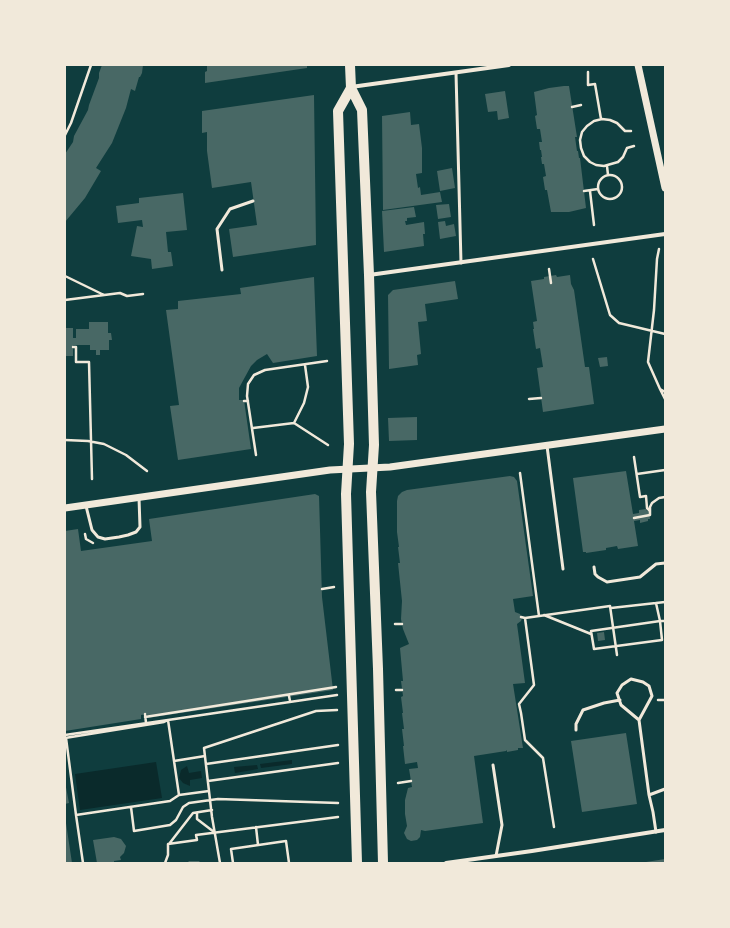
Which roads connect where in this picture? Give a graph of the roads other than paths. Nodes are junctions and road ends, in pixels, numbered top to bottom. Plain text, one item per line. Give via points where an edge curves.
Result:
1 (350, 65) edge
2 (509, 65) edge
3 (638, 65) edge
4 (456, 72) junction
5 (351, 88) junction
6 (665, 188) edge
7 (253, 201) dead end
8 (665, 234) edge
9 (461, 263) junction
10 (222, 270) dead end
11 (369, 275) junction
12 (665, 429) edge
13 (547, 446) junction
14 (373, 468) junction
15 (347, 469) junction
16 (139, 497) junction
17 (86, 504) junction
18 (65, 508) edge
19 (665, 563) edge
20 (594, 567) dead end
21 (563, 569) dead end
22 (620, 700) junction
23 (639, 720) junction
24 (576, 730) dead end
25 (493, 765) dead end
26 (665, 789) edge
27 (649, 794) junction
28 (665, 830) edge
29 (656, 832) junction
30 (496, 856) junction
31 (475, 861) edge
32 (356, 863) edge
33 (383, 863) edge
34 (446, 863) edge

1 - 5 main road
2 - 4 street
3 - 6 street
4 - 5 street
4 - 9 lane
5 - 11 main road via 362,110
5 - 15 main road via 338,111
7 - 10 lane via 230,209 217,229
8 - 9 street
9 - 11 street
11 - 14 main road
12 - 13 street
13 - 14 street
13 - 21 lane
14 - 15 street
14 - 33 main road via 371,492
15 - 16 street
15 - 32 main road
16 - 17 street
16 - 17 lane via 140,527 128,536 105,539 98,537 92,530
17 - 18 street
19 - 20 lane via 656,564 638,578 607,582 598,577
22 - 23 lane via 621,705
22 - 23 lane via 617,693 622,685 632,679 649,686 652,696
22 - 24 lane via 583,710
23 - 27 lane
25 - 30 lane via 502,824
26 - 27 lane
27 - 29 lane
28 - 29 street
29 - 30 street
30 - 31 street
31 - 34 street

